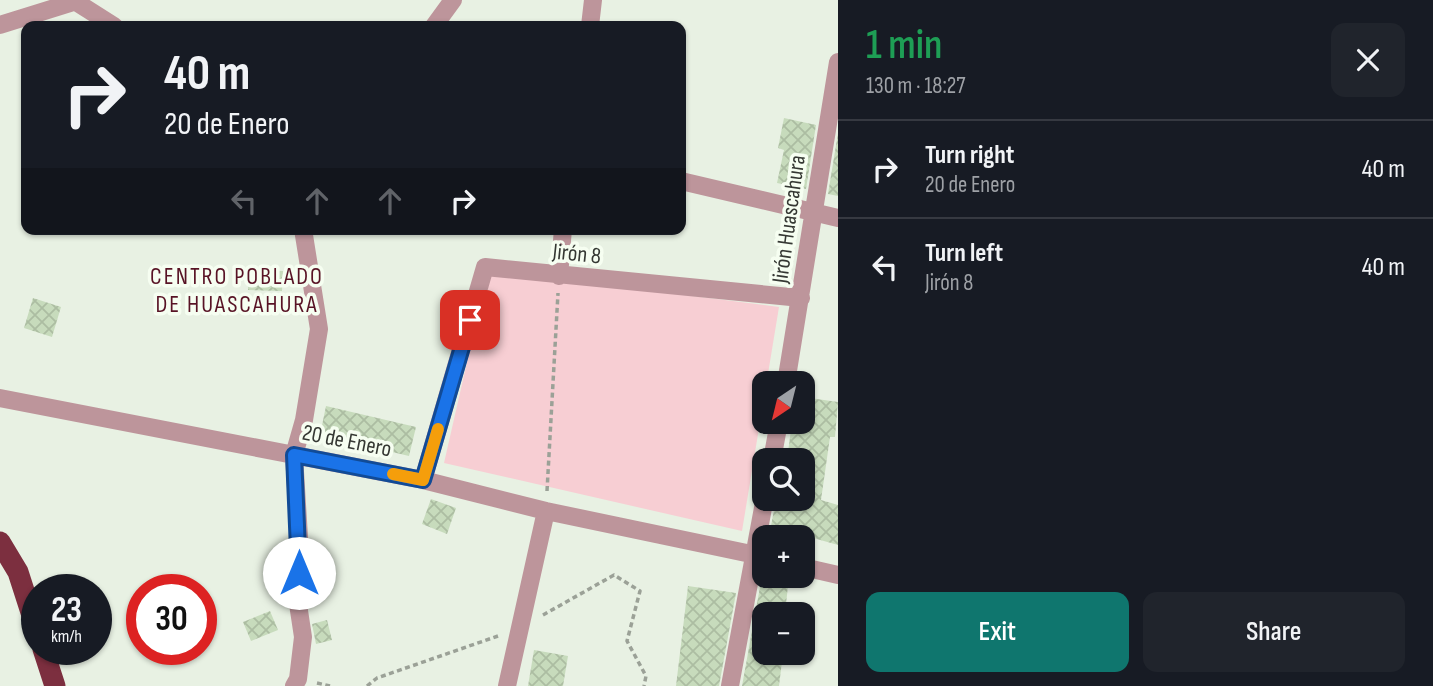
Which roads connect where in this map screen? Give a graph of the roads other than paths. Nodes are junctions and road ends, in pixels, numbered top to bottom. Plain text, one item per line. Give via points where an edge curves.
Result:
1 (453, 0) edge
2 (593, 0) edge
3 (78, 1) edge
4 (107, 21) edge
5 (438, 21) edge
6 (591, 21) edge
7 (0, 25) edge
8 (838, 62) edge
9 (686, 182) edge
10 (815, 212) junction
11 (838, 218) edge
12 (304, 235) edge
13 (562, 235) edge
14 (559, 276) junction
15 (802, 298) junction
16 (788, 371) edge
17 (0, 398) edge
18 (294, 455) junction
19 (423, 480) junction
20 (546, 511) junction
21 (0, 542) edge
22 (752, 555) edge
23 (815, 569) edge
24 (838, 575) edge
25 (21, 581) edge
26 (752, 587) edge
27 (48, 665) edge
28 (55, 686) edge
29 (294, 686) edge
30 (507, 686) edge
31 (730, 686) edge

1 - 5 street
2 - 6 street
3 - 4 street
3 - 7 street
8 - 10 street, Jirón Huascahura
9 - 10 street
10 - 11 street
10 - 15 street, Jirón Huascahura
12 - 18 street via 319,329
13 - 14 street
14 - 15 street, Jirón 8
14 - 19 street, Jirón 8 via 485,267
15 - 16 street, Jirón Huascahura
17 - 18 street, 20 de Enero
18 - 19 street, 20 de Enero
18 - 29 street via 303,638
19 - 20 street, 20 de Enero
20 - 22 street, 20 de Enero
20 - 30 street
21 - 25 highway
23 - 24 street
26 - 31 street
27 - 28 highway

